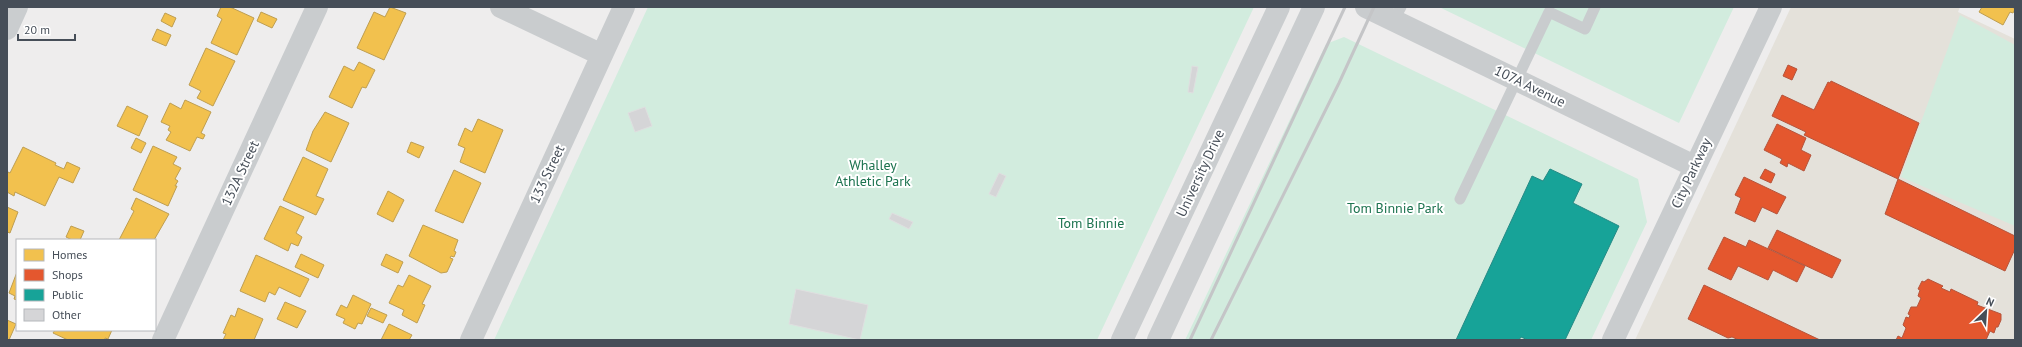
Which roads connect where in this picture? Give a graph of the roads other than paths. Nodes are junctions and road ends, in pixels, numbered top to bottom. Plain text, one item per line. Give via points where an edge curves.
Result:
1 (17, 7) edge
2 (317, 7) edge
3 (501, 7) edge
4 (624, 7) edge
5 (1279, 7) edge
6 (1314, 7) edge
7 (1366, 7) edge
8 (1595, 7) edge
9 (1771, 7) edge
10 (1548, 10) edge
11 (1398, 14) edge
12 (7, 29) edge
13 (602, 55) junction
14 (1517, 80) junction
15 (1694, 166) junction
16 (1460, 199) dead end
17 (163, 340) edge
18 (471, 340) edge
19 (1122, 340) edge
20 (1158, 340) edge
21 (1613, 340) edge

1 - 12 main road
2 - 17 street, 132A Street
3 - 13 street
4 - 13 street, 133 Street
5 - 19 main road, University Drive
6 - 20 main road
7 - 11 street, 107A Avenue
8 - 10 lane via 1585,29
9 - 15 street, City Parkway
10 - 14 lane
11 - 14 street, 107A Avenue
13 - 18 street, 133 Street
14 - 15 street, 107A Avenue
14 - 16 lane
15 - 21 street, City Parkway

